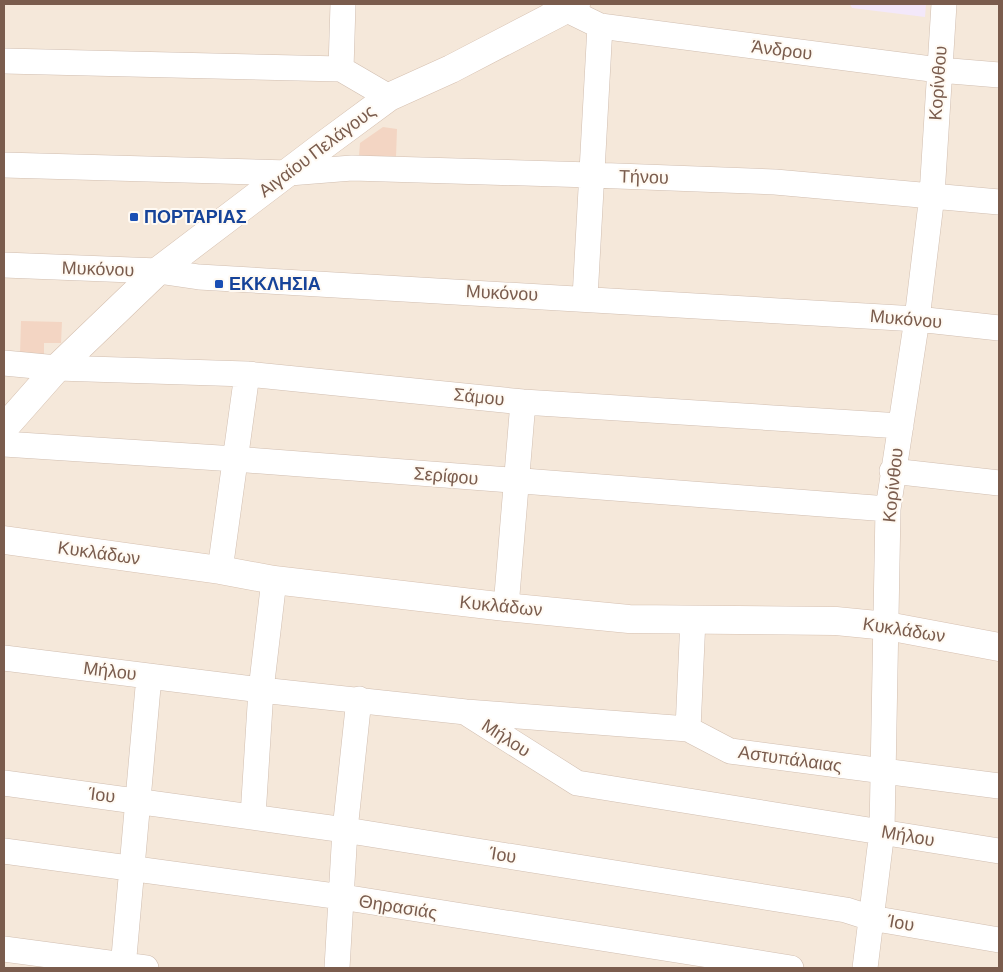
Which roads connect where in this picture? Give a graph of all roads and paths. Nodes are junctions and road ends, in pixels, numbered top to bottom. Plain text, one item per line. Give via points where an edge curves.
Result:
1 (344, 4) edge
2 (944, 4) edge
3 (567, 5) edge
4 (600, 26) junction
5 (4, 61) edge
6 (340, 69) junction
7 (939, 70) junction
8 (999, 75) edge
9 (389, 97) junction
10 (4, 165) edge
11 (289, 173) junction
12 (591, 175) junction
13 (932, 196) junction
14 (999, 202) edge
15 (4, 265) edge
16 (158, 271) junction
17 (585, 298) junction
18 (917, 319) junction
19 (999, 328) edge
20 (4, 363) edge
21 (57, 368) junction
22 (247, 374) junction
23 (523, 402) junction
24 (901, 426) junction
25 (4, 428) edge
26 (4, 444) edge
27 (235, 459) junction
28 (892, 471) junction
29 (516, 482) junction
30 (999, 483) edge
31 (888, 509) junction
32 (4, 540) edge
33 (220, 570) junction
34 (274, 580) junction
35 (506, 607) junction
36 (693, 619) junction
37 (887, 626) junction
38 (999, 647) edge
39 (4, 658) edge
40 (149, 676) junction
41 (261, 690) junction
42 (359, 699) junction
43 (466, 712) junction
44 (688, 729) junction
45 (884, 772) junction
46 (4, 783) edge
47 (999, 786) edge
48 (138, 800) junction
49 (253, 816) junction
50 (345, 830) junction
51 (882, 831) junction
52 (4, 850) edge
53 (999, 851) edge
54 (132, 869) junction
55 (342, 898) junction
56 (871, 918) junction
57 (999, 940) edge
58 (4, 949) edge
59 (131, 967) edge
60 (337, 968) edge
61 (791, 968) edge
62 (865, 968) edge

1 - 6 street
2 - 7 street, Κορίνθου
3 - 4 street, Άνδρου
3 - 9 street, Αιγαίου Πελάγους via 452,69
4 - 7 street, Άνδρου
4 - 12 street
5 - 6 street
6 - 9 street
7 - 8 street, Άνδρου
7 - 13 street, Κορίνθου
9 - 11 street, Αιγαίου Πελάγους
10 - 11 street, Τήνου
11 - 12 street, Τήνου via 352,168
11 - 16 street, Αιγαίου Πελάγους
12 - 13 street, Τήνου via 775,182
12 - 17 street
13 - 14 street, Τήνου
13 - 18 street, Κορίνθου
15 - 16 street, Μυκόνου
16 - 17 street, Μυκόνου via 199,277
16 - 21 street, Αιγαίου Πελάγους
17 - 18 street, Μυκόνου
18 - 19 street, Μυκόνου
18 - 24 street, Κορίνθου
20 - 21 street, Σάμου
21 - 22 street, Σάμου
21 - 25 street, Αιγαίου Πελάγους
22 - 23 street, Σάμου
22 - 27 street
23 - 24 street, Σάμου
23 - 29 street
24 - 28 street, Κορίνθου
26 - 27 street, Σερίφου
27 - 29 street, Σερίφου
27 - 33 street
28 - 30 street
28 - 31 street, Κορίνθου
29 - 31 street, Σερίφου
29 - 35 street
31 - 37 street, Κορίνθου
32 - 33 street, Κυκλάδων
33 - 34 street, Κυκλάδων
34 - 35 street, Κυκλάδων
34 - 41 street
35 - 36 street, Κυκλάδων via 628,619
36 - 37 street, Κυκλάδων via 836,621
36 - 44 street
37 - 38 street, Κυκλάδων
37 - 45 street, Κορίνθου
39 - 40 street, Μήλου
40 - 41 street, Μήλου
40 - 48 street
41 - 42 street, Μήλου
41 - 49 street
42 - 43 street, Μήλου
42 - 50 street
43 - 44 street, Αστυπάλαιας
43 - 51 street, Μήλου via 577,783
44 - 45 street, Αστυπάλαιας via 730,751
45 - 47 street, Αστυπάλαιας
45 - 51 street, Κορίνθου
46 - 48 street, Ίου
48 - 49 street, Ίου
48 - 54 street
49 - 50 street, Ίου
50 - 55 street
50 - 56 street, Ίου via 846,910
51 - 53 street, Μήλου
51 - 56 street, Κορίνθου
52 - 54 street, Θηρασιάς
54 - 55 street, Θηρασιάς
54 - 59 street
55 - 60 street
55 - 61 street, Θηρασιάς
56 - 57 street, Ίου
56 - 62 street, Κορίνθου
58 - 59 street

